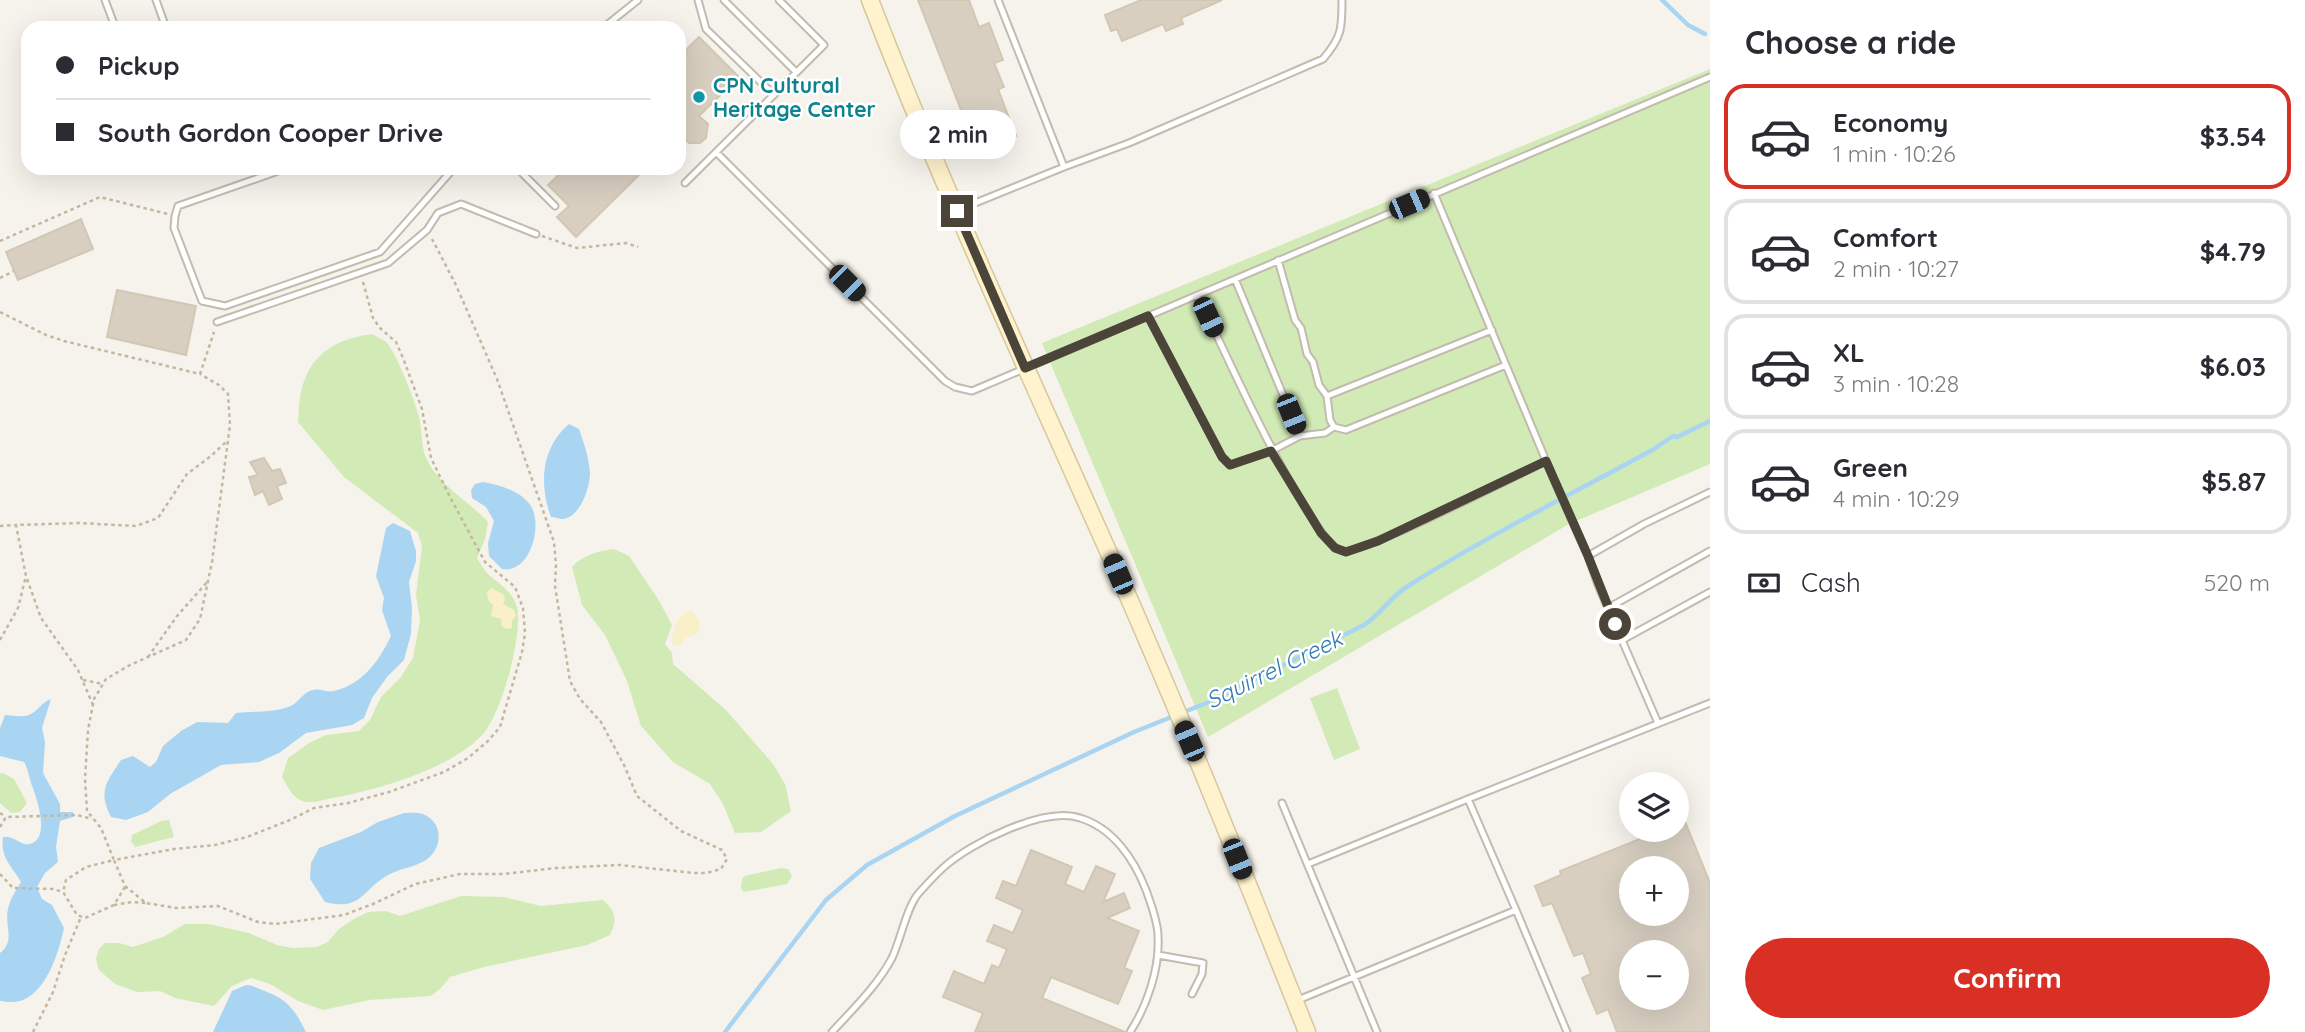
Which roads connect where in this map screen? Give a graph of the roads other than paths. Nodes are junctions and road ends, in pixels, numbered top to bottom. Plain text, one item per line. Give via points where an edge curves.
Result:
1 (105, 0) edge
2 (156, 0) edge
3 (638, 0) edge
4 (698, 0) edge
5 (724, 0) edge
6 (779, 0) edge
7 (870, 0) edge
8 (998, 0) edge
9 (1342, 0) edge
10 (113, 21) edge
11 (163, 21) edge
12 (612, 21) edge
13 (796, 72) junction
14 (1710, 77) edge
15 (774, 95) junction
16 (716, 152) junction
17 (1064, 167) junction
18 (267, 175) edge
19 (448, 175) edge
20 (524, 175) edge
21 (685, 183) dead end
22 (1434, 193) junction
23 (555, 206) dead end
24 (957, 211) junction
25 (536, 234) road end
26 (1278, 260) junction
27 (1235, 279) junction
28 (1198, 295) junction
29 (1148, 316) junction
30 (218, 322) road end
31 (1492, 330) junction
32 (1506, 365) junction
33 (1025, 368) junction
34 (1327, 396) junction
35 (1334, 427) junction
36 (1300, 436) junction
37 (1271, 451) junction
38 (1546, 461) junction
39 (1710, 492) edge
40 (1710, 551) edge
41 (1588, 556) junction
42 (1710, 592) edge
43 (1608, 608) junction
44 (1622, 640) junction
45 (1710, 703) edge
46 (1658, 723) junction
47 (1468, 799) junction
48 (1282, 803) dead end
49 (1308, 864) junction
50 (1516, 910) junction
51 (1158, 954) junction
52 (1355, 977) junction
53 (1192, 994) dead end
54 (1295, 1002) junction
55 (832, 1032) edge
56 (1130, 1032) edge
57 (1307, 1032) edge
58 (1377, 1032) edge
59 (1567, 1032) edge

1 - 10 lane
2 - 11 lane
3 - 12 lane
4 - 15 lane via 706,29
5 - 13 lane
6 - 13 lane via 824,45
7 - 24 main road
8 - 17 lane
9 - 17 lane via 1337,42 1323,59
13 - 15 lane
14 - 22 lane
15 - 16 lane
16 - 21 lane
16 - 33 lane via 945,381 972,391
17 - 24 lane
18 - 19 lane via 178,206 174,228 202,301 225,306 380,252
20 - 23 lane
22 - 26 lane
22 - 31 lane
24 - 33 main road
25 - 30 lane via 461,204 438,213 427,230 388,263
26 - 27 lane
26 - 34 lane via 1307,354
27 - 28 lane
27 - 36 lane
28 - 29 lane
28 - 37 lane
29 - 33 lane
29 - 37 lane via 1222,457 1230,465
31 - 32 lane
31 - 34 lane
32 - 35 lane via 1346,430
32 - 38 lane
33 - 54 main road via 1172,699
34 - 35 lane
35 - 36 lane
36 - 37 lane
37 - 38 lane via 1321,533 1346,552
38 - 41 lane
39 - 41 lane
40 - 43 lane
41 - 43 lane
42 - 44 lane
43 - 44 lane
44 - 46 lane
45 - 46 lane
46 - 47 lane
47 - 49 lane
47 - 50 lane
48 - 49 lane
49 - 52 lane
50 - 52 lane
50 - 59 lane
51 - 53 lane via 1203,963
51 - 55 lane via 1147,892 1114,838 1079,817 1050,815 995,834 945,866 916,897 879,979
51 - 56 lane via 1141,1016
52 - 54 lane
52 - 58 lane
54 - 57 main road

